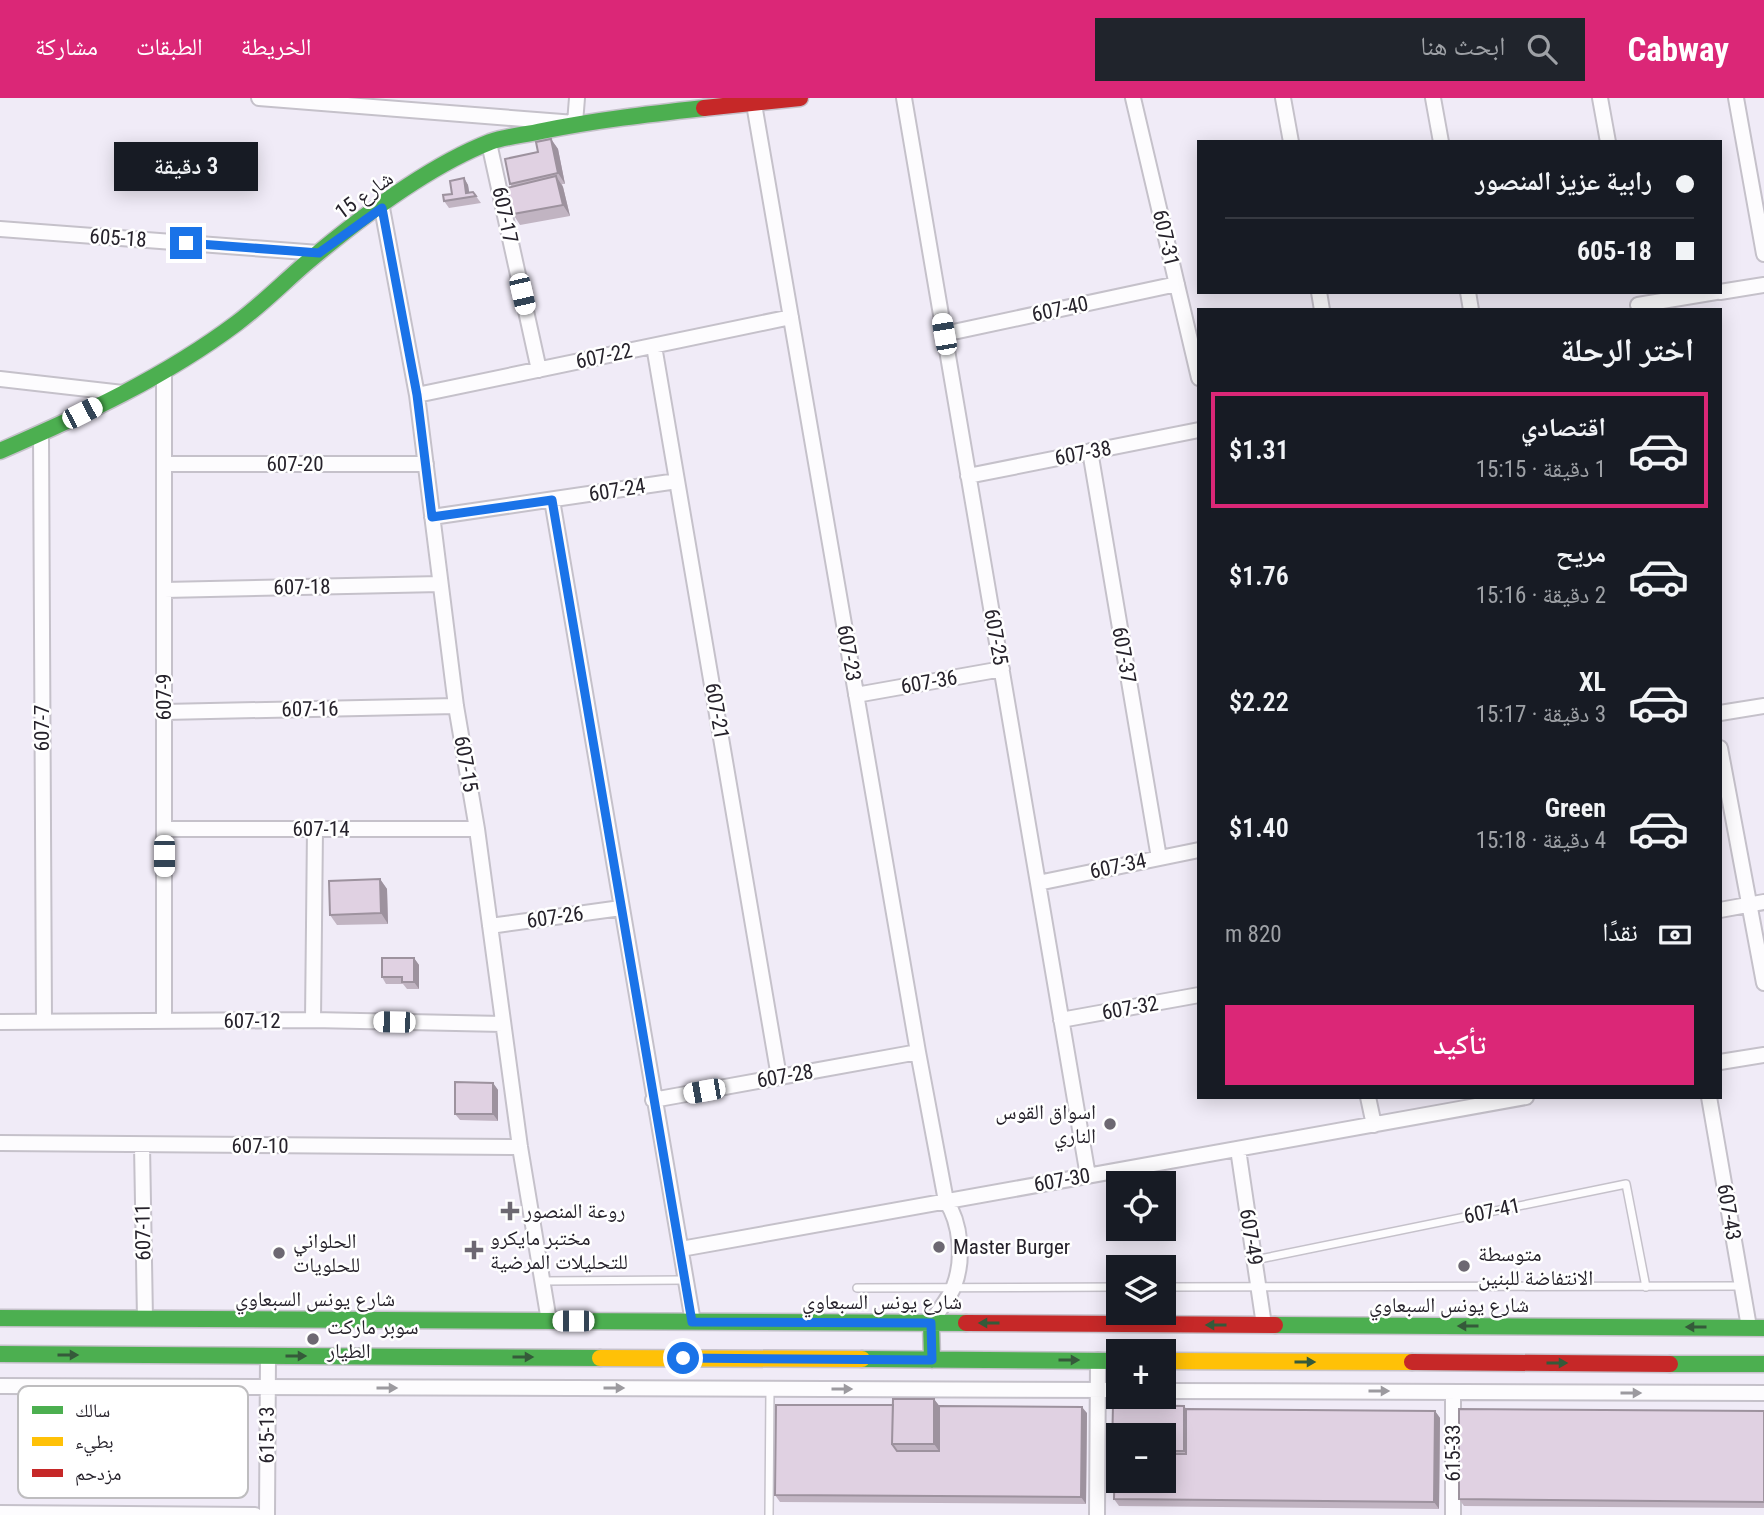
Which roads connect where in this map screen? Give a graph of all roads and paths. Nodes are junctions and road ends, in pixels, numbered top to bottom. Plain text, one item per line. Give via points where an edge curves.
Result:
1 (259, 98) edge
2 (577, 98) edge
3 (800, 98) edge
4 (904, 98) edge
5 (1133, 98) edge
6 (1283, 98) edge
7 (1433, 98) edge
8 (1600, 98) edge
9 (1736, 98) edge
10 (754, 104) junction
11 (575, 123) junction
12 (1291, 140) edge
13 (1441, 140) edge
14 (1608, 140) edge
15 (489, 143) junction
16 (382, 208) junction
17 (0, 229) edge
18 (319, 253) junction
19 (1764, 254) edge
20 (1177, 284) junction
21 (1764, 285) edge
22 (1722, 291) edge
23 (1702, 294) edge
24 (1638, 302) edge
25 (791, 317) junction
26 (944, 334) junction
27 (654, 346) junction
28 (539, 369) junction
29 (1197, 369) edge
30 (164, 372) junction
31 (0, 379) edge
32 (123, 393) junction
33 (417, 395) junction
34 (1197, 430) edge
35 (41, 433) junction
36 (0, 451) edge
37 (1090, 451) junction
38 (164, 464) junction
39 (426, 464) junction
40 (968, 476) junction
41 (677, 481) junction
42 (552, 500) junction
43 (432, 517) junction
44 (440, 583) junction
45 (164, 590) junction
46 (1002, 669) junction
47 (856, 695) junction
48 (456, 706) junction
49 (1764, 706) edge
50 (164, 712) junction
51 (1722, 713) edge
52 (1722, 756) edge
53 (164, 828) junction
54 (316, 829) junction
55 (477, 829) junction
56 (1197, 850) edge
57 (1159, 858) junction
58 (1038, 883) junction
59 (1757, 903) edge
60 (621, 908) junction
61 (1722, 910) edge
62 (490, 926) junction
63 (1764, 983) edge
64 (1197, 995) edge
65 (313, 1020) junction
66 (1061, 1020) junction
67 (44, 1021) junction
68 (164, 1021) junction
69 (0, 1022) edge
70 (503, 1024) junction
71 (918, 1052) junction
72 (1764, 1055) edge
73 (1722, 1062) edge
74 (779, 1077) junction
75 (1368, 1099) edge
76 (1709, 1099) edge
77 (653, 1100) junction
78 (1494, 1100) edge
79 (1374, 1125) junction
80 (0, 1143) edge
81 (142, 1145) junction
82 (520, 1147) junction
83 (1238, 1149) junction
84 (1088, 1176) junction
85 (946, 1201) junction
86 (681, 1249) junction
87 (1255, 1259) junction
88 (686, 1280) junction
89 (543, 1281) junction
90 (1742, 1286) junction
91 (1106, 1287) edge
92 (1176, 1287) edge
93 (1259, 1287) junction
94 (1646, 1287) junction
95 (857, 1288) dead end
96 (953, 1288) junction
97 (0, 1318) edge
98 (145, 1318) junction
99 (549, 1321) junction
100 (692, 1322) junction
101 (931, 1323) junction
102 (1264, 1325) junction
103 (1757, 1328) edge
104 (0, 1354) edge
105 (268, 1356) junction
106 (932, 1360) junction
107 (1098, 1360) junction
108 (1106, 1360) edge
109 (1176, 1361) edge
110 (1764, 1364) edge
111 (0, 1386) edge
112 (18, 1386) edge
113 (248, 1387) edge
114 (267, 1387) junction
115 (770, 1389) junction
116 (1098, 1390) junction
117 (1106, 1390) edge
118 (1176, 1391) edge
119 (1453, 1392) junction
120 (1764, 1393) edge
121 (0, 1513) edge
122 (255, 1515) edge
123 (267, 1515) edge
124 (769, 1515) edge
125 (1097, 1515) edge
126 (1453, 1515) edge

1 - 11 street
2 - 11 street
3 - 10 main road, شارع 15
4 - 26 street, 607-25
5 - 20 street, 607-31
6 - 12 street
7 - 13 street
8 - 14 street
9 - 19 street
10 - 11 main road, شارع 15
10 - 25 street, 607-23
11 - 15 main road, شارع 15
15 - 16 main road, شارع 15 via 431,173
15 - 28 street, 607-17
16 - 18 main road, شارع 15
16 - 33 street, 607-15
17 - 18 street, 605-18
18 - 30 main road, شارع 15 via 240,321
20 - 26 street, 607-40
20 - 29 street, 607-31
21 - 22 street
23 - 24 street
25 - 27 street, 607-22
25 - 47 street, 607-23
26 - 40 street, 607-25
27 - 28 street, 607-22
27 - 41 street, 607-21
28 - 33 street, 607-22
30 - 32 main road, شارع 15
30 - 38 street, 607-9
31 - 32 street
32 - 35 main road, شارع 15
33 - 39 street, 607-15
34 - 37 street, 607-38
35 - 36 main road, شارع 15
35 - 67 street, 607-7
37 - 40 street, 607-38
37 - 57 street, 607-37
38 - 39 street, 607-20
38 - 45 street, 607-9
39 - 43 street, 607-15
40 - 46 street, 607-25
41 - 42 street, 607-24
41 - 74 street, 607-21
42 - 43 street, 607-24
42 - 60 street
43 - 44 street, 607-15
44 - 45 street, 607-18
44 - 48 street, 607-15
45 - 50 street, 607-9
46 - 47 street, 607-36
46 - 58 street, 607-25
47 - 71 street, 607-23
48 - 50 street, 607-16
48 - 55 street, 607-15
49 - 51 street
50 - 53 street, 607-9
52 - 59 street
53 - 54 street, 607-14
53 - 68 street, 607-9
54 - 55 street, 607-14
54 - 65 street
55 - 62 street, 607-15
56 - 57 street, 607-34
57 - 58 street, 607-34
58 - 66 street, 607-25
59 - 61 street
59 - 63 street
60 - 62 street, 607-26
60 - 77 street
62 - 70 street, 607-15
64 - 66 street, 607-32
65 - 68 street, 607-12
65 - 70 street, 607-12
66 - 84 street, 607-25
67 - 68 street, 607-12
67 - 69 street, 607-12
70 - 82 street, 607-15
71 - 74 street, 607-28
71 - 85 street, 607-23
72 - 73 street
74 - 77 street, 607-28
75 - 79 street
76 - 90 street, 607-43
77 - 86 street
78 - 79 street, 607-30
79 - 83 street, 607-30
80 - 81 street, 607-10
81 - 82 street, 607-10
81 - 98 street, 607-11
82 - 89 street, 607-15
83 - 84 street, 607-30
83 - 87 street, 607-49
84 - 85 street, 607-30
85 - 86 street, 607-30
85 - 96 street, 607-23 via 958,1228
86 - 88 street
87 - 93 street, 607-49
87 - 94 lane, 607-41 via 1626,1184
88 - 89 lane
88 - 100 street
89 - 99 street, 607-15
90 - 94 lane
90 - 103 street, 607-43
91 - 96 lane
92 - 93 lane
93 - 94 lane
93 - 102 street, 607-49
95 - 96 lane
96 - 101 street
97 - 98 main road, شارع يونس السبعاوي
98 - 99 main road, شارع يونس السبعاوي
99 - 100 main road, شارع يونس السبعاوي
100 - 101 main road, شارع يونس السبعاوي
102 -> 101 main road, شارع يونس السبعاوي
101 - 106 main road
103 -> 102 main road, شارع يونس السبعاوي
104 -> 105 main road
105 -> 106 main road
105 - 114 street, 615-13
106 -> 107 main road
107 - 108 main road
107 - 116 street
109 -> 110 main road
111 - 112 street
113 - 114 street
114 -> 115 street
114 - 123 street, 615-13
115 -> 116 street
115 - 124 lane
116 - 117 street
116 - 125 street
118 -> 119 street
119 -> 120 street
119 - 126 street, 615-33
121 - 122 street

